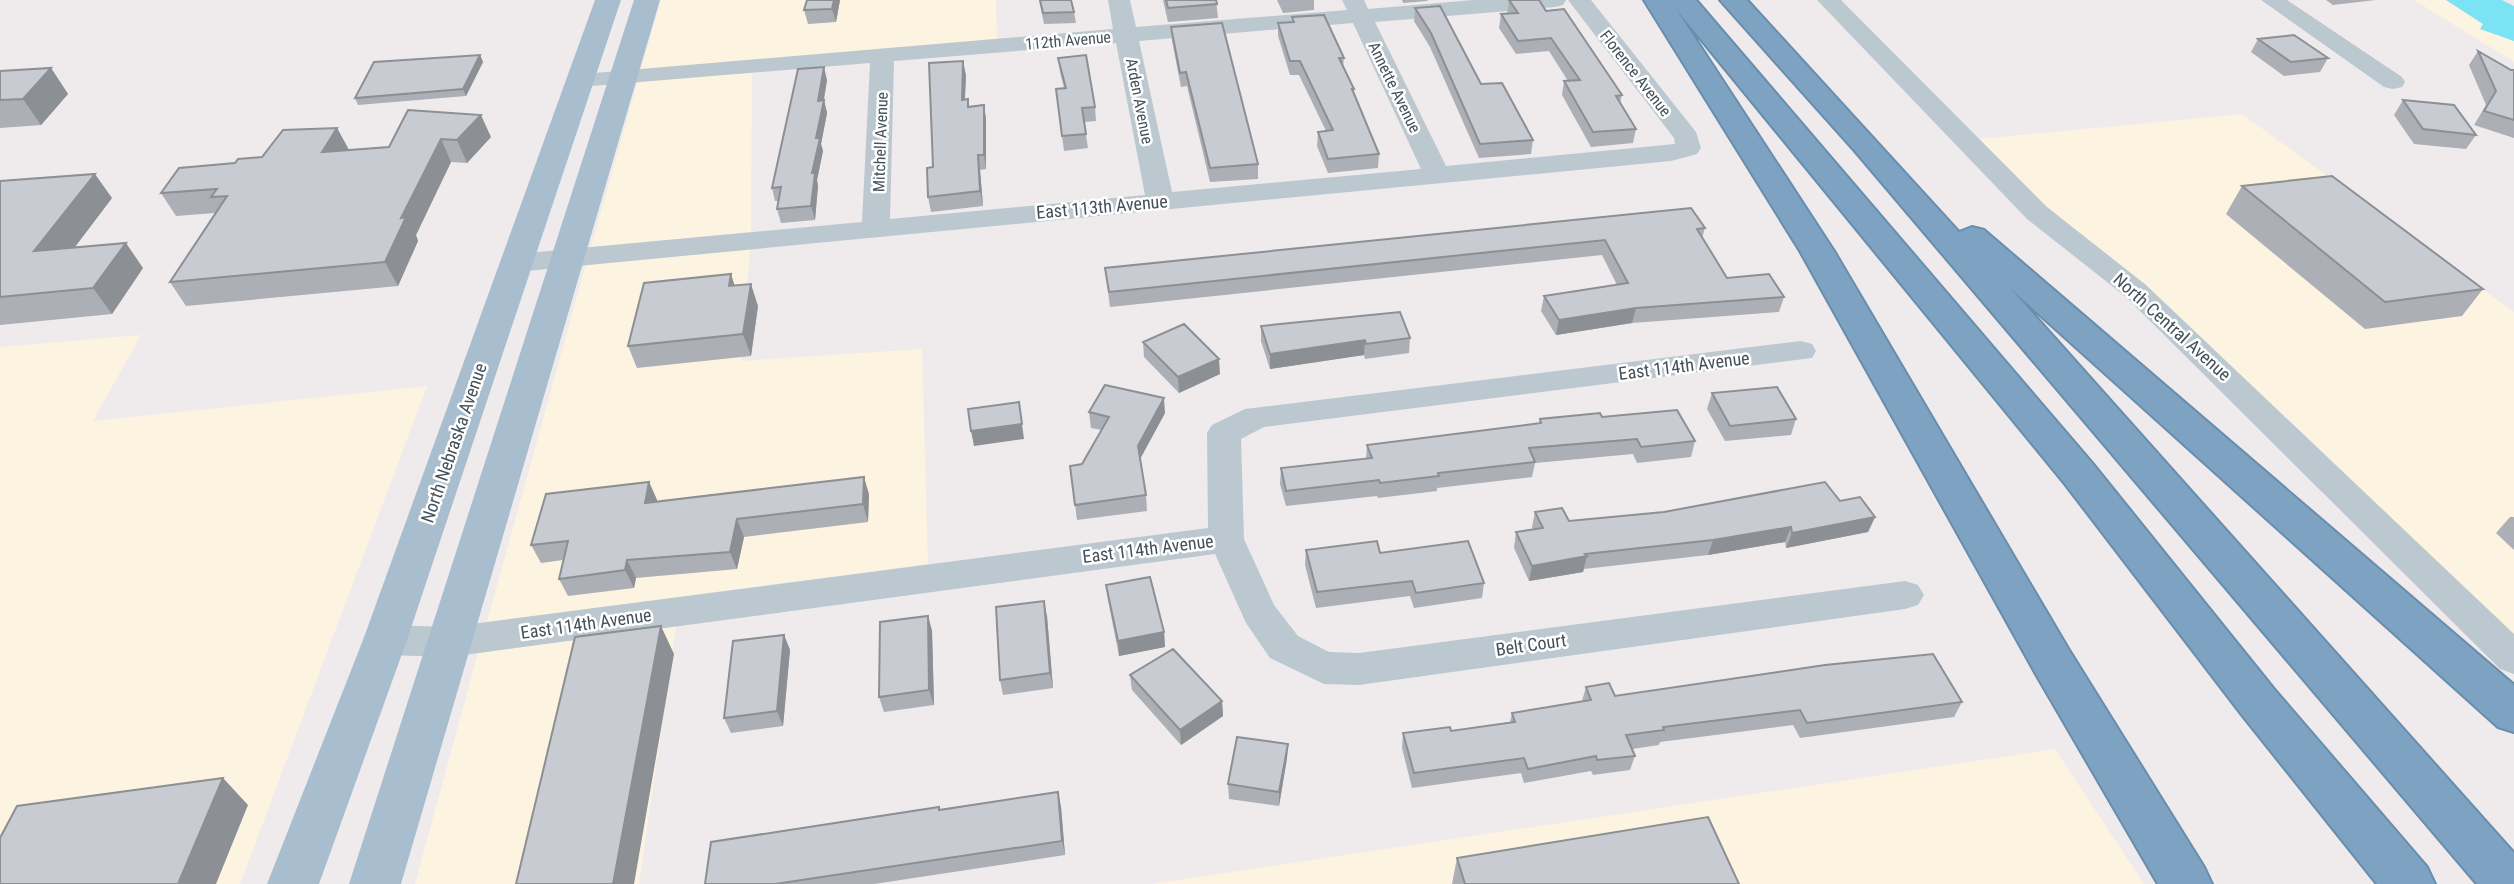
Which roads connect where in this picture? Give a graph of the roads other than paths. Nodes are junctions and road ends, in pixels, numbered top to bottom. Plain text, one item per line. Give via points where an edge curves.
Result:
1 (608, 0) edge
2 (647, 0) edge
3 (1119, 0) edge
4 (1556, 0) edge
5 (1579, 0) edge
6 (1657, 0) edge
7 (1682, 0) edge
8 (1733, 0) edge
9 (1828, 0) edge
10 (2272, 0) edge
11 (1357, 8) edge
12 (1126, 35) junction
13 (882, 56) junction
14 (625, 76) junction
15 (580, 80) junction
16 (2393, 82) dead end
17 (1864, 144) junction
18 (1688, 148) joint
19 (1437, 175) junction
20 (1160, 201) junction
21 (876, 229) junction
22 (565, 271) junction
23 (512, 276) junction
24 (1801, 351) dead end
25 (1226, 539) junction
26 (1905, 595) dead end
27 (385, 640) junction
28 (449, 642) junction
29 (2514, 657) edge
30 (2514, 713) edge
31 (293, 884) edge
32 (375, 884) edge
33 (2186, 884) edge
34 (2409, 884) edge
35 (2509, 884) edge

1 - 15 main road, North Nebraska Avenue
2 - 14 main road
3 - 12 street, Arden Avenue
4 - 11 street, 112th Avenue
5 - 18 street, Florence Avenue via 1687,137
6 - 33 highway via 1810,239
7 - 34 highway via 2070,463
8 - 17 highway
9 - 29 street, North Central Avenue via 2037,213 2136,291
10 - 16 street
11 - 12 street, 112th Avenue
11 - 19 street, Annette Avenue
12 - 13 street, 112th Avenue
12 - 20 street, Arden Avenue
13 - 14 street, 112th Avenue
13 - 21 street, Mitchell Avenue
14 - 15 street, 112th Avenue
14 - 22 main road
15 - 23 main road, North Nebraska Avenue
17 - 30 highway
17 - 35 highway
18 - 19 street, East 113th Avenue
19 - 20 street, East 113th Avenue
20 - 21 street, East 113th Avenue
21 - 22 street, East 113th Avenue
22 - 23 main road
22 - 28 main road
23 - 27 main road, North Nebraska Avenue
24 - 25 street, East 114th Avenue via 1257,417 1224,433
25 - 26 street, Belt Court via 1271,630 1284,647 1324,668 1359,669
25 - 28 street, East 114th Avenue
27 - 28 street, East 114th Avenue
27 - 31 main road, North Nebraska Avenue
28 - 32 main road

